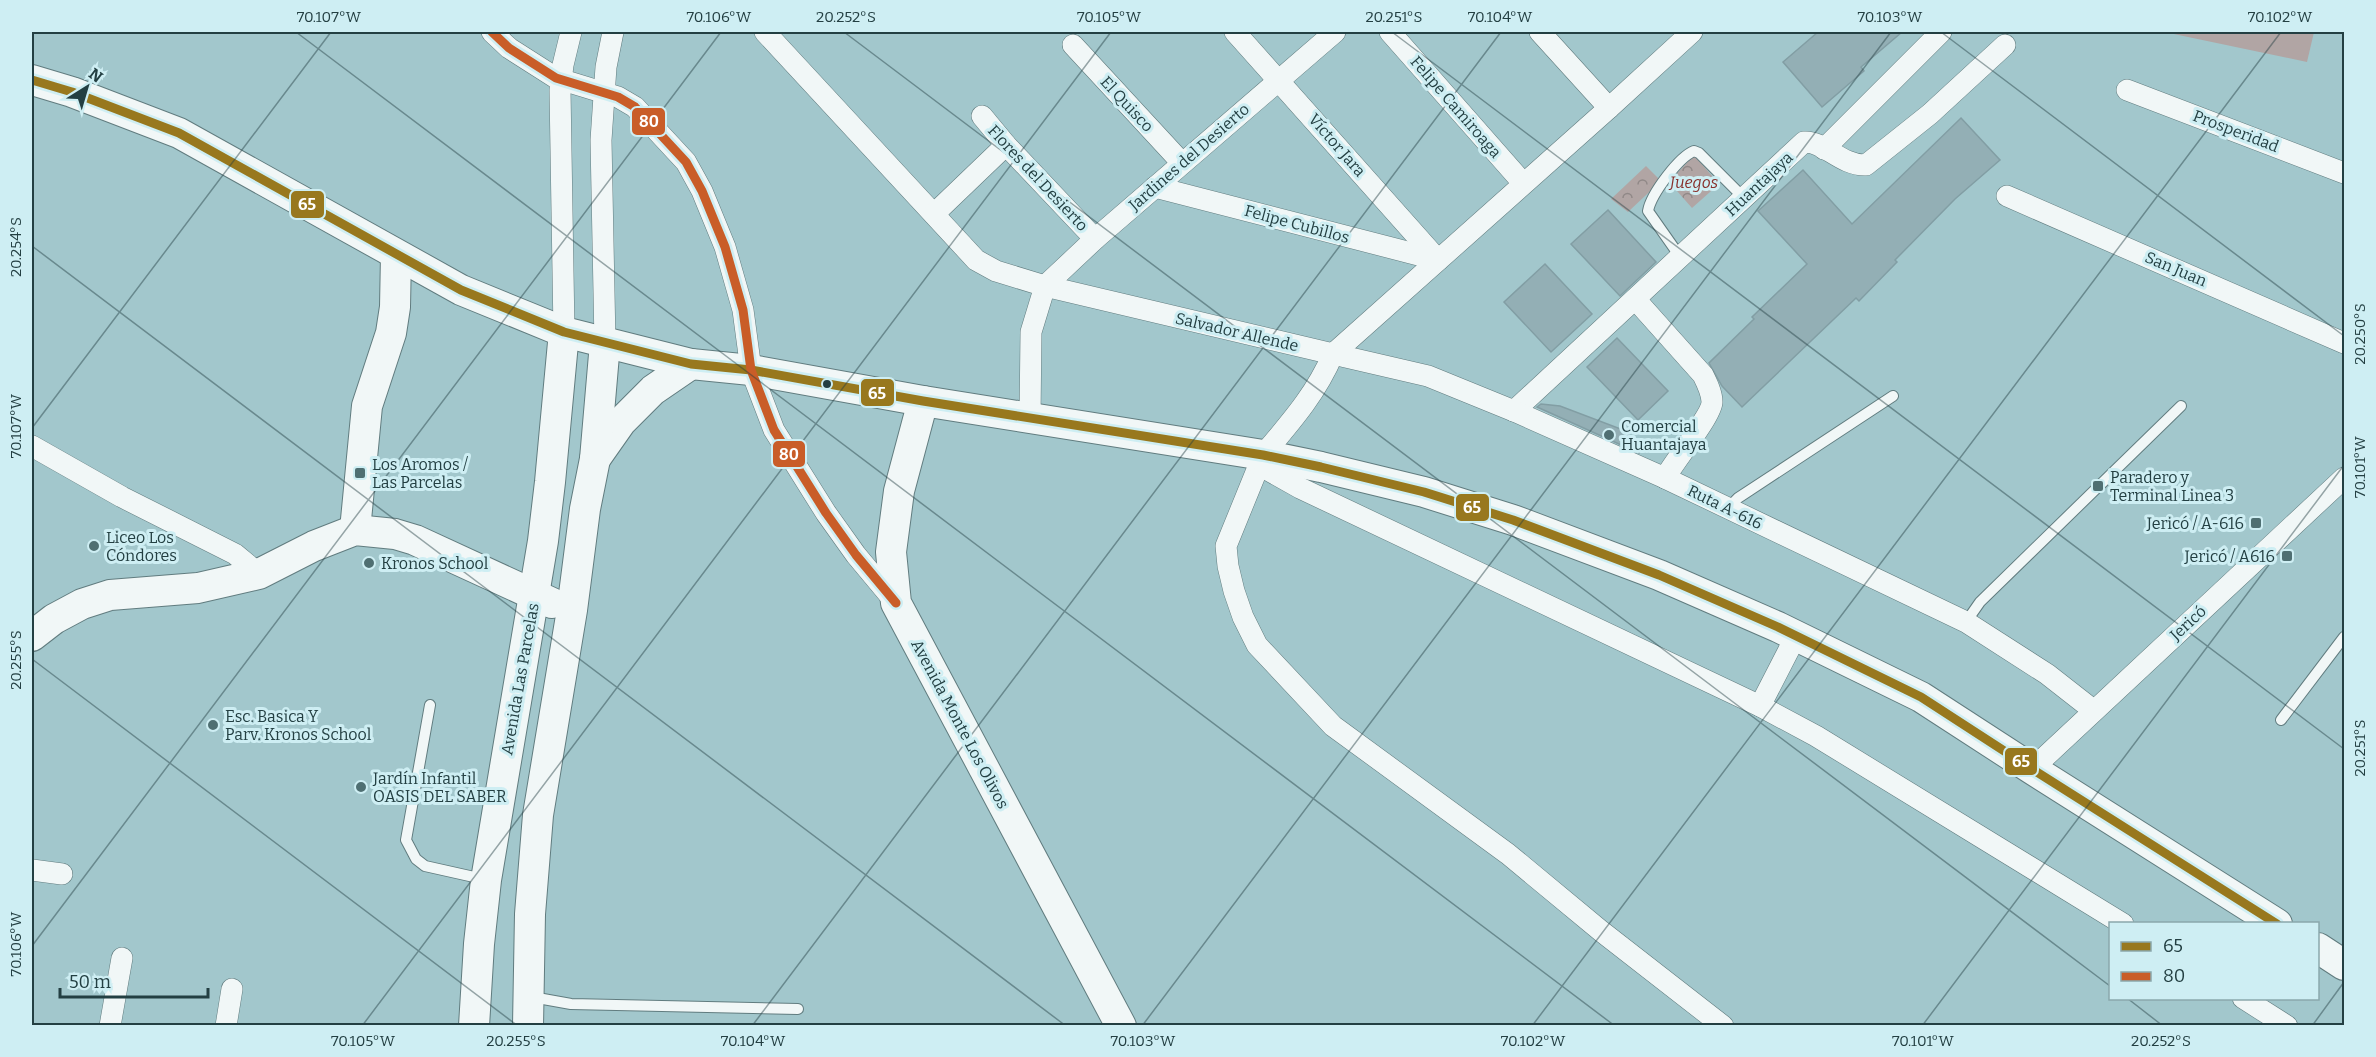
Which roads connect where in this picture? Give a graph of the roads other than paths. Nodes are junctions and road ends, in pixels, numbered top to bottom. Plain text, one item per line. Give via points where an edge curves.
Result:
1 (492, 32) edge
2 (571, 32) edge
3 (613, 32) edge
4 (765, 32) edge
5 (1235, 32) edge
6 (1335, 32) edge
7 (1389, 32) edge
8 (1540, 32) edge
9 (1692, 32) edge
10 (1941, 32) edge
11 (1073, 45) dead end
12 (2005, 45) dead end
13 (1279, 79) junction
14 (32, 80) edge
15 (561, 80) junction
16 (2127, 90) dead end
17 (603, 92) junction
18 (1609, 108) junction
19 (982, 116) dead end
20 (1006, 145) junction
21 (1824, 149) junction
22 (1182, 163) junction
23 (2344, 173) edge
24 (1523, 183) junction
25 (1155, 187) junction
26 (2007, 196) dead end
27 (1744, 198) junction
28 (934, 214) junction
29 (1095, 238) junction
30 (396, 255) junction
31 (1680, 258) junction
32 (1438, 260) junction
33 (1045, 286) junction
34 (1635, 300) junction
35 (564, 332) junction
36 (605, 343) junction
37 (2344, 343) edge
38 (1333, 354) junction
39 (692, 364) junction
40 (751, 370) junction
41 (1893, 396) dead end
42 (923, 402) junction
43 (2181, 406) dead end
44 (1514, 411) junction
45 (1030, 418) junction
46 (32, 446) edge
47 (595, 459) junction
48 (1261, 460) junction
49 (1665, 478) junction
50 (2344, 478) edge
51 (1728, 508) junction
52 (356, 530) junction
53 (259, 574) junction
54 (534, 596) junction
55 (896, 603) junction
56 (572, 610) junction
57 (1966, 622) junction
58 (32, 636) edge
59 (1796, 636) junction
60 (2344, 637) edge
61 (430, 705) dead end
62 (1761, 706) junction
63 (2093, 710) junction
64 (2281, 720) dead end
65 (2032, 769) junction
66 (32, 870) edge
67 (62, 874) dead end
68 (486, 880) junction
69 (2119, 922) edge
70 (2274, 922) edge
71 (2319, 949) edge
72 (122, 958) dead end
73 (2344, 965) edge
74 (232, 989) dead end
75 (2244, 1000) edge
76 (798, 1009) dead end
77 (528, 1011) edge
78 (110, 1026) edge
79 (226, 1026) edge
80 (474, 1026) edge
81 (1121, 1026) edge
82 (1723, 1026) edge
83 (2287, 1026) edge

1 - 15 street via 509,48
2 - 15 street
3 - 17 street
4 - 28 street, Salvador Allende
5 - 13 street, Víctor Jara
6 - 13 street, Jardines del Desierto
7 - 24 street, Felipe Camiroaga
8 - 18 street
9 - 18 street
10 - 21 street
11 - 22 street, El Quisco
12 - 21 street, Huantajaya via 1930,114 1866,165 1850,164
13 - 22 street, Jardines del Desierto
13 - 32 street, Víctor Jara
14 - 30 main road via 179,133
15 - 17 street
15 - 35 street
16 - 23 street, Prosperidad
17 - 36 street
17 - 40 street via 635,107 686,162 702,191 725,247 743,310
18 - 24 street
19 - 20 street, Flores del Desierto
20 - 28 street
20 - 29 street, Flores del Desierto
21 - 27 street, Huantajaya via 1804,142
22 - 25 street, Jardines del Desierto
24 - 32 street
25 - 29 street, Jardines del Desierto
25 - 32 street, Felipe Cubillos
26 - 37 street, San Juan
27 - 31 street, Huantajaya
27 - 31 lane via 1699,153 1690,152 1655,193 1648,211
28 - 33 street, Salvador Allende via 985,267
29 - 33 street, Jardines del Desierto
30 - 35 main road via 461,290
30 - 52 main road via 391,333 367,406
31 - 34 street, Huantajaya
32 - 38 street
33 - 38 street, Salvador Allende
33 - 45 street via 1031,332
34 - 44 street, Huantajaya
34 - 49 street via 1703,375 1712,403
35 - 36 main road
35 - 54 main road, Avenida Las Parcelas via 550,482
36 - 39 main road
36 - 47 main road
38 - 44 street, Ruta A-616 via 1428,376
38 - 48 street via 1309,400
39 - 40 main road
39 - 47 main road via 654,390 621,422
40 - 42 main road
40 - 55 street via 774,430 820,504
41 - 51 lane
42 - 45 main road
42 - 55 main road, Avenida Monte Los Olivos via 899,491 891,552
43 - 57 lane via 1980,602
44 - 49 street, Ruta A-616
45 - 48 main road
46 - 53 street via 235,554
47 - 56 main road
48 - 59 main road via 1321,467 1424,492 1513,520 1659,575
48 - 62 street via 1300,488
48 - 82 street via 1226,546 1234,591 1257,645 1334,726 1508,854
49 - 51 street, Ruta A-616
50 - 63 street, Jericó
51 - 57 street, Ruta A-616
52 - 53 main road
52 - 54 main road via 415,540
53 - 58 main road via 198,588 110,595 82,604
54 - 56 main road
54 - 68 main road, Avenida Las Parcelas
55 - 81 main road, Avenida Monte Los Olivos
56 - 77 main road via 533,860
57 - 63 street, Ruta A-616 via 2047,674
59 - 62 street
59 - 65 main road via 1921,697
60 - 64 lane
61 - 68 lane via 406,840 424,866
62 - 69 street
63 - 65 street, Jericó
65 - 70 main road
66 - 67 street
68 - 80 main road, Avenida Las Parcelas
71 - 73 main road
72 - 78 street
74 - 79 street
75 - 83 street
76 - 77 lane via 571,1004

